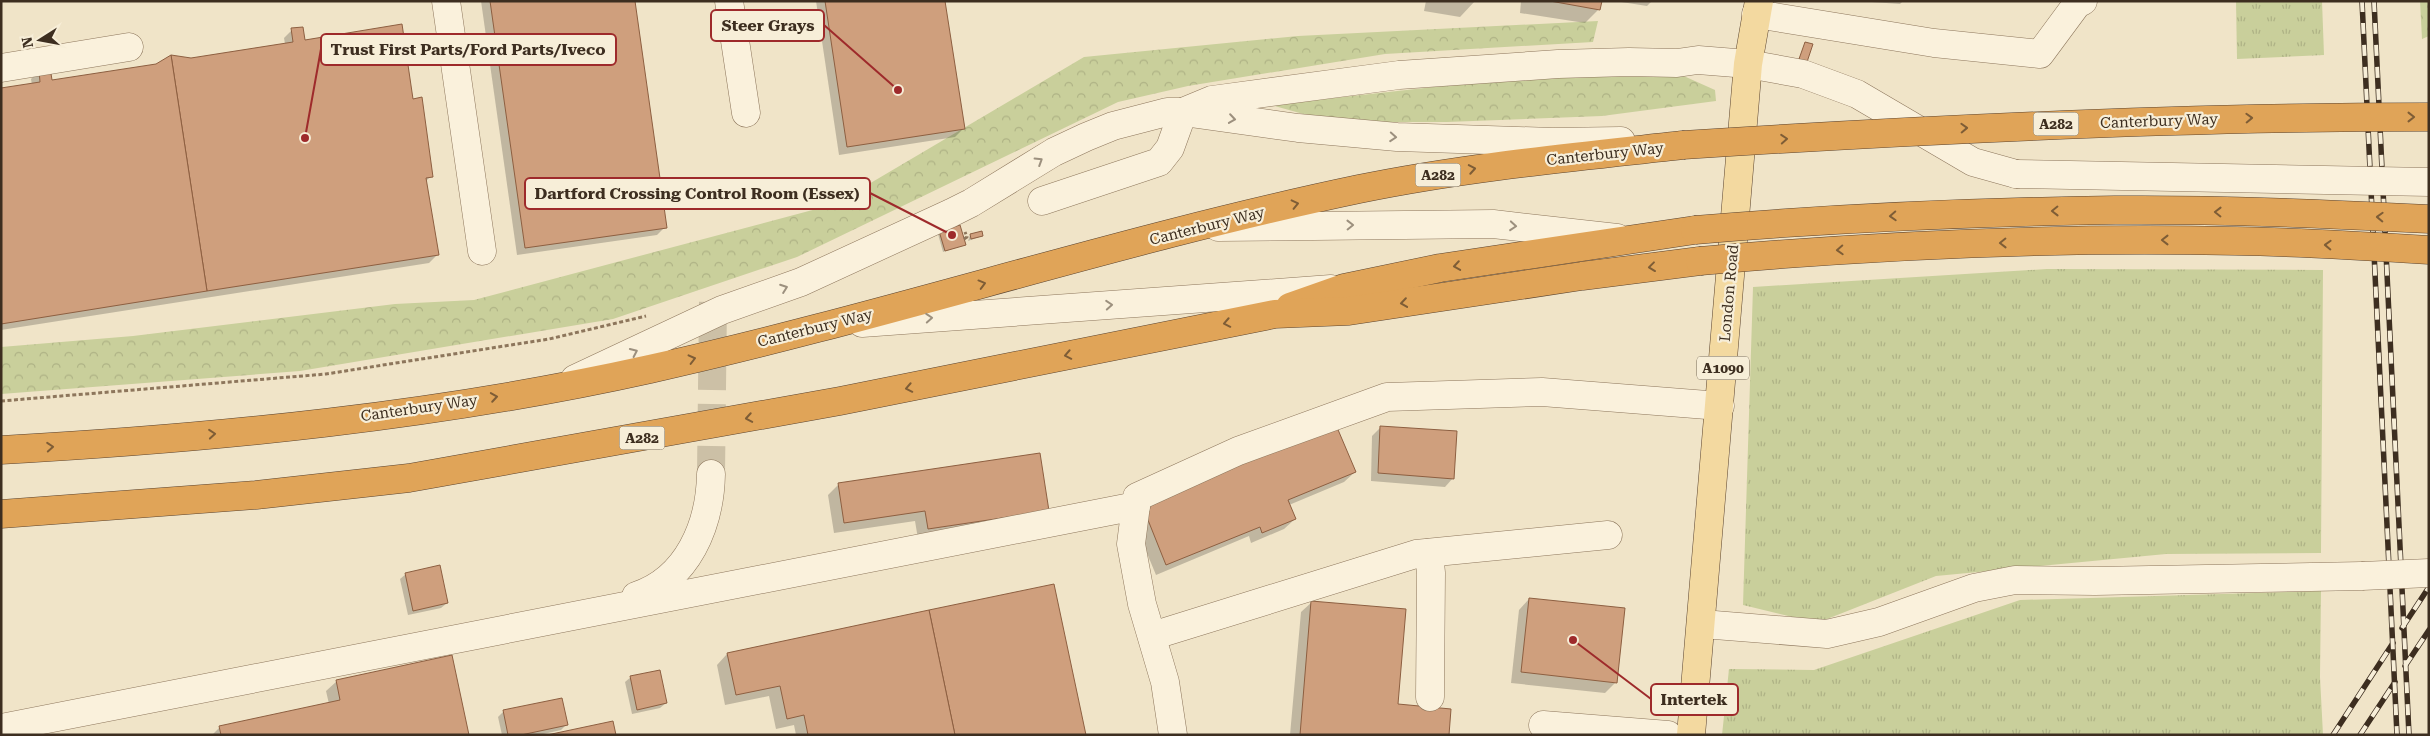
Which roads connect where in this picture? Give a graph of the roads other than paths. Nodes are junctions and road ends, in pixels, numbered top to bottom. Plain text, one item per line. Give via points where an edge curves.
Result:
1 (446, 1) edge
2 (729, 1) edge
3 (2083, 1) edge
4 (1757, 7) edge
5 (129, 47) dead end
6 (1748, 64) junction
7 (1, 68) edge
8 (1184, 112) junction
9 (746, 113) dead end
10 (2429, 116) edge
11 (1683, 145) junction
12 (2429, 182) edge
13 (1042, 202) dead end
14 (2429, 219) edge
15 (1197, 228) junction
16 (1628, 239) junction
17 (2429, 250) edge
18 (482, 251) dead end
19 (1344, 288) junction
20 (1275, 314) junction
21 (828, 326) junction
22 (558, 387) junction
23 (1720, 406) junction
24 (1, 450) edge
25 (711, 474) tunnel mouth
26 (1136, 506) junction
27 (1, 514) edge
28 (1608, 535) dead end
29 (1428, 553) junction
30 (2429, 573) edge
31 (585, 614) junction
32 (1702, 624) junction
33 (1152, 636) junction
34 (1430, 697) dead end
35 (1543, 724) dead end
36 (1, 728) edge
37 (1174, 735) edge
38 (1668, 735) edge
39 (1691, 735) edge

1 - 18 lane
2 - 9 lane
3 - 4 lane via 2077,4 2040,54 1934,43
4 - 6 main road, London Road / A1090
5 - 7 lane
6 - 8 lane via 1698,60 1620,62 1399,75 1212,100
6 - 12 lane, bridge via 1803,74 1857,94 1973,162 2016,174
6 - 23 main road, London Road / A1090
8 -> 11 lane via 1298,128 1397,137
8 - 13 lane via 1170,148 1159,162
22 -> 8 lane via 722,310 801,282 951,213 1054,152 1086,137 1147,116
11 -> 10 highway, Canterbury Way / A282, bridge via 2104,122
15 -> 11 highway, Canterbury Way / A282 via 1360,189 1482,168
14 -> 16 highway, A282, bridge via 2116,210 1922,215 1696,230
15 -> 16 lane via 1493,224
21 -> 15 highway, Canterbury Way / A282
16 -> 19 highway, A282 via 1440,268
17 -> 20 highway, A282, bridge via 2236,241 2119,240 1808,251 1582,276 1349,311
19 - 20 highway, A282 via 1310,298
21 -> 19 lane
20 -> 27 highway, A282 via 840,401 409,478 256,496
22 -> 21 highway, Canterbury Way / A282
24 -> 22 highway, Canterbury Way / A282 via 232,433 396,413
23 - 26 lane via 1542,392 1387,397 1238,452 1137,497
23 - 32 main road, London Road / A1090
25 - 31 lane via 711,497 706,519 694,547 677,570 653,591
26 - 31 lane
26 - 33 lane via 1130,544
28 - 29 lane
29 - 33 lane
29 - 34 lane via 1431,573
30 - 32 lane, bridge via 2095,582 2015,580 1974,588 1879,622 1827,634
31 - 36 lane
32 - 39 main road, London Road / A1090
33 - 37 lane via 1165,682
35 - 38 lane

